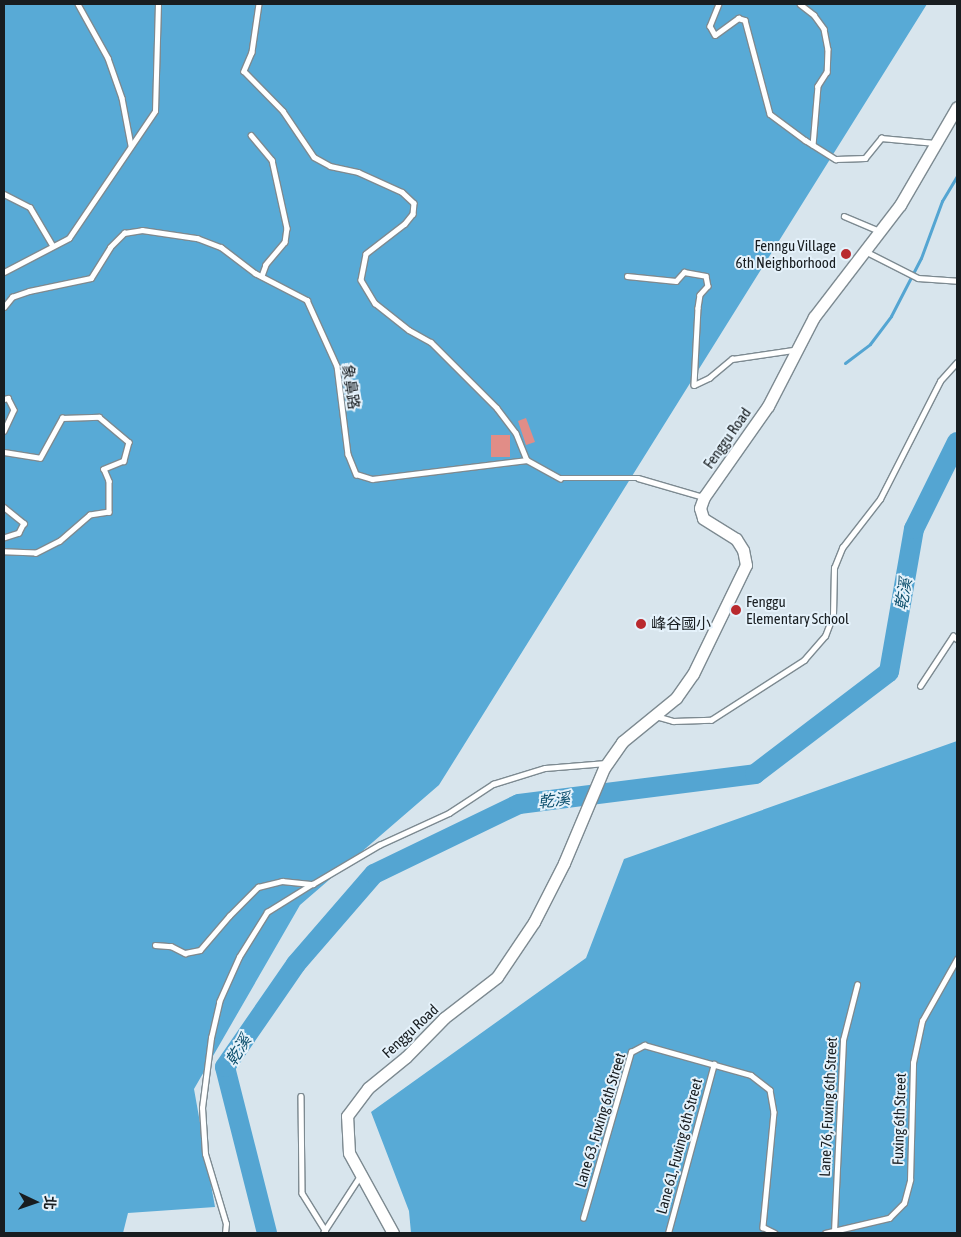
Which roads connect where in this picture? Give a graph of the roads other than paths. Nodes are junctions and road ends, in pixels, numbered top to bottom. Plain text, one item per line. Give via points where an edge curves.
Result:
1 (78, 4) edge
2 (158, 4) edge
3 (259, 4) edge
4 (719, 4) edge
5 (800, 4) edge
6 (957, 107) edge
7 (251, 135) dead end
8 (937, 143) junction
9 (813, 145) junction
10 (131, 146) junction
11 (4, 194) edge
12 (844, 216) dead end
13 (881, 232) junction
14 (53, 246) junction
15 (867, 252) junction
16 (4, 272) edge
17 (262, 276) junction
18 (627, 276) dead end
19 (957, 281) edge
20 (4, 307) edge
21 (798, 350) junction
22 (957, 362) edge
23 (4, 399) edge
24 (4, 431) edge
25 (4, 452) edge
26 (527, 460) junction
27 (704, 497) junction
28 (4, 507) edge
29 (4, 538) edge
30 (4, 552) edge
31 (957, 639) edge
32 (920, 686) dead end
33 (655, 716) junction
34 (606, 766) junction
35 (313, 884) junction
36 (155, 944) dead end
37 (957, 959) edge
38 (857, 985) dead end
39 (714, 1064) junction
40 (300, 1096) dead end
41 (361, 1175) junction
42 (583, 1218) dead end
43 (324, 1231) edge
44 (834, 1232) junction
45 (225, 1233) edge
46 (393, 1233) edge
47 (668, 1233) edge
48 (775, 1233) edge
49 (825, 1233) edge

1 - 10 lane via 108,58 122,98
2 - 10 lane via 154,111
3 - 26 lane via 252,52 244,71 283,112 314,157 402,192 414,203 413,214 405,224 366,254 361,280 365,288 374,303 409,330 431,342 497,408 516,433
4 - 9 lane via 710,26 716,35 738,18 745,20 770,114
5 - 9 lane via 824,29 828,49 827,72 818,86
6 - 8 street, Fenggu Road
7 - 17 lane via 272,160 287,228 285,242 266,265
8 - 9 lane via 881,138 865,158 836,160
8 - 13 street, Fenggu Road
10 - 14 lane via 69,238
11 - 14 lane via 30,207
12 - 13 lane
13 - 15 street, Fenggu Road
14 - 16 lane
15 - 19 lane via 918,278
15 - 21 street, Fenggu Road via 814,317
17 - 20 lane, 象鼻路 via 220,247 197,238 142,230 124,233 110,246 90,278 29,291 12,297
17 - 26 lane, 象鼻路 via 307,300 337,366 348,454 356,474 372,479
18 - 21 lane via 676,281 684,272 706,276 708,286 700,296 698,308 694,386 732,359
21 - 27 street, Fenggu Road via 768,406
22 - 33 lane via 940,381 880,499 842,548 834,568 833,616 825,636 804,660 711,720 673,721
23 - 24 lane via 8,398 14,410
25 - 30 lane via 40,458 62,418 100,417 129,442 124,461 104,469 109,481 109,512 90,515 60,541 36,553
26 - 27 lane via 560,478 638,478
27 - 33 street via 700,508 703,518 736,539 746,565 693,674 676,698
28 - 29 lane via 24,523 19,533
31 - 32 lane via 953,636
33 - 34 street via 622,742
34 - 35 lane via 544,768 493,784 449,813 408,830
34 - 41 street, Fenggu Road via 564,863 534,922 497,977 444,1018 355,1102 347,1116 346,1134 348,1153
35 - 36 lane via 282,881 258,887 200,950 185,954 171,946
35 - 45 lane via 267,912 239,957 219,1002 202,1108 206,1154 226,1224
37 - 44 lane, Fuxing 6th Street via 922,1021 913,1063 910,1180 904,1203 889,1218
38 - 44 lane, Lane 76, Fuxing 6th Street via 843,1040
39 - 42 lane, Lane 63, Fuxing 6th Street via 644,1045 631,1052
39 - 47 lane, Lane 61, Fuxing 6th Street
39 - 48 lane via 751,1075 770,1090 774,1112 763,1227
40 - 43 lane via 302,1193
41 - 43 lane
41 - 46 street, Fenggu Road
44 - 49 lane, Fuxing 6th Street

